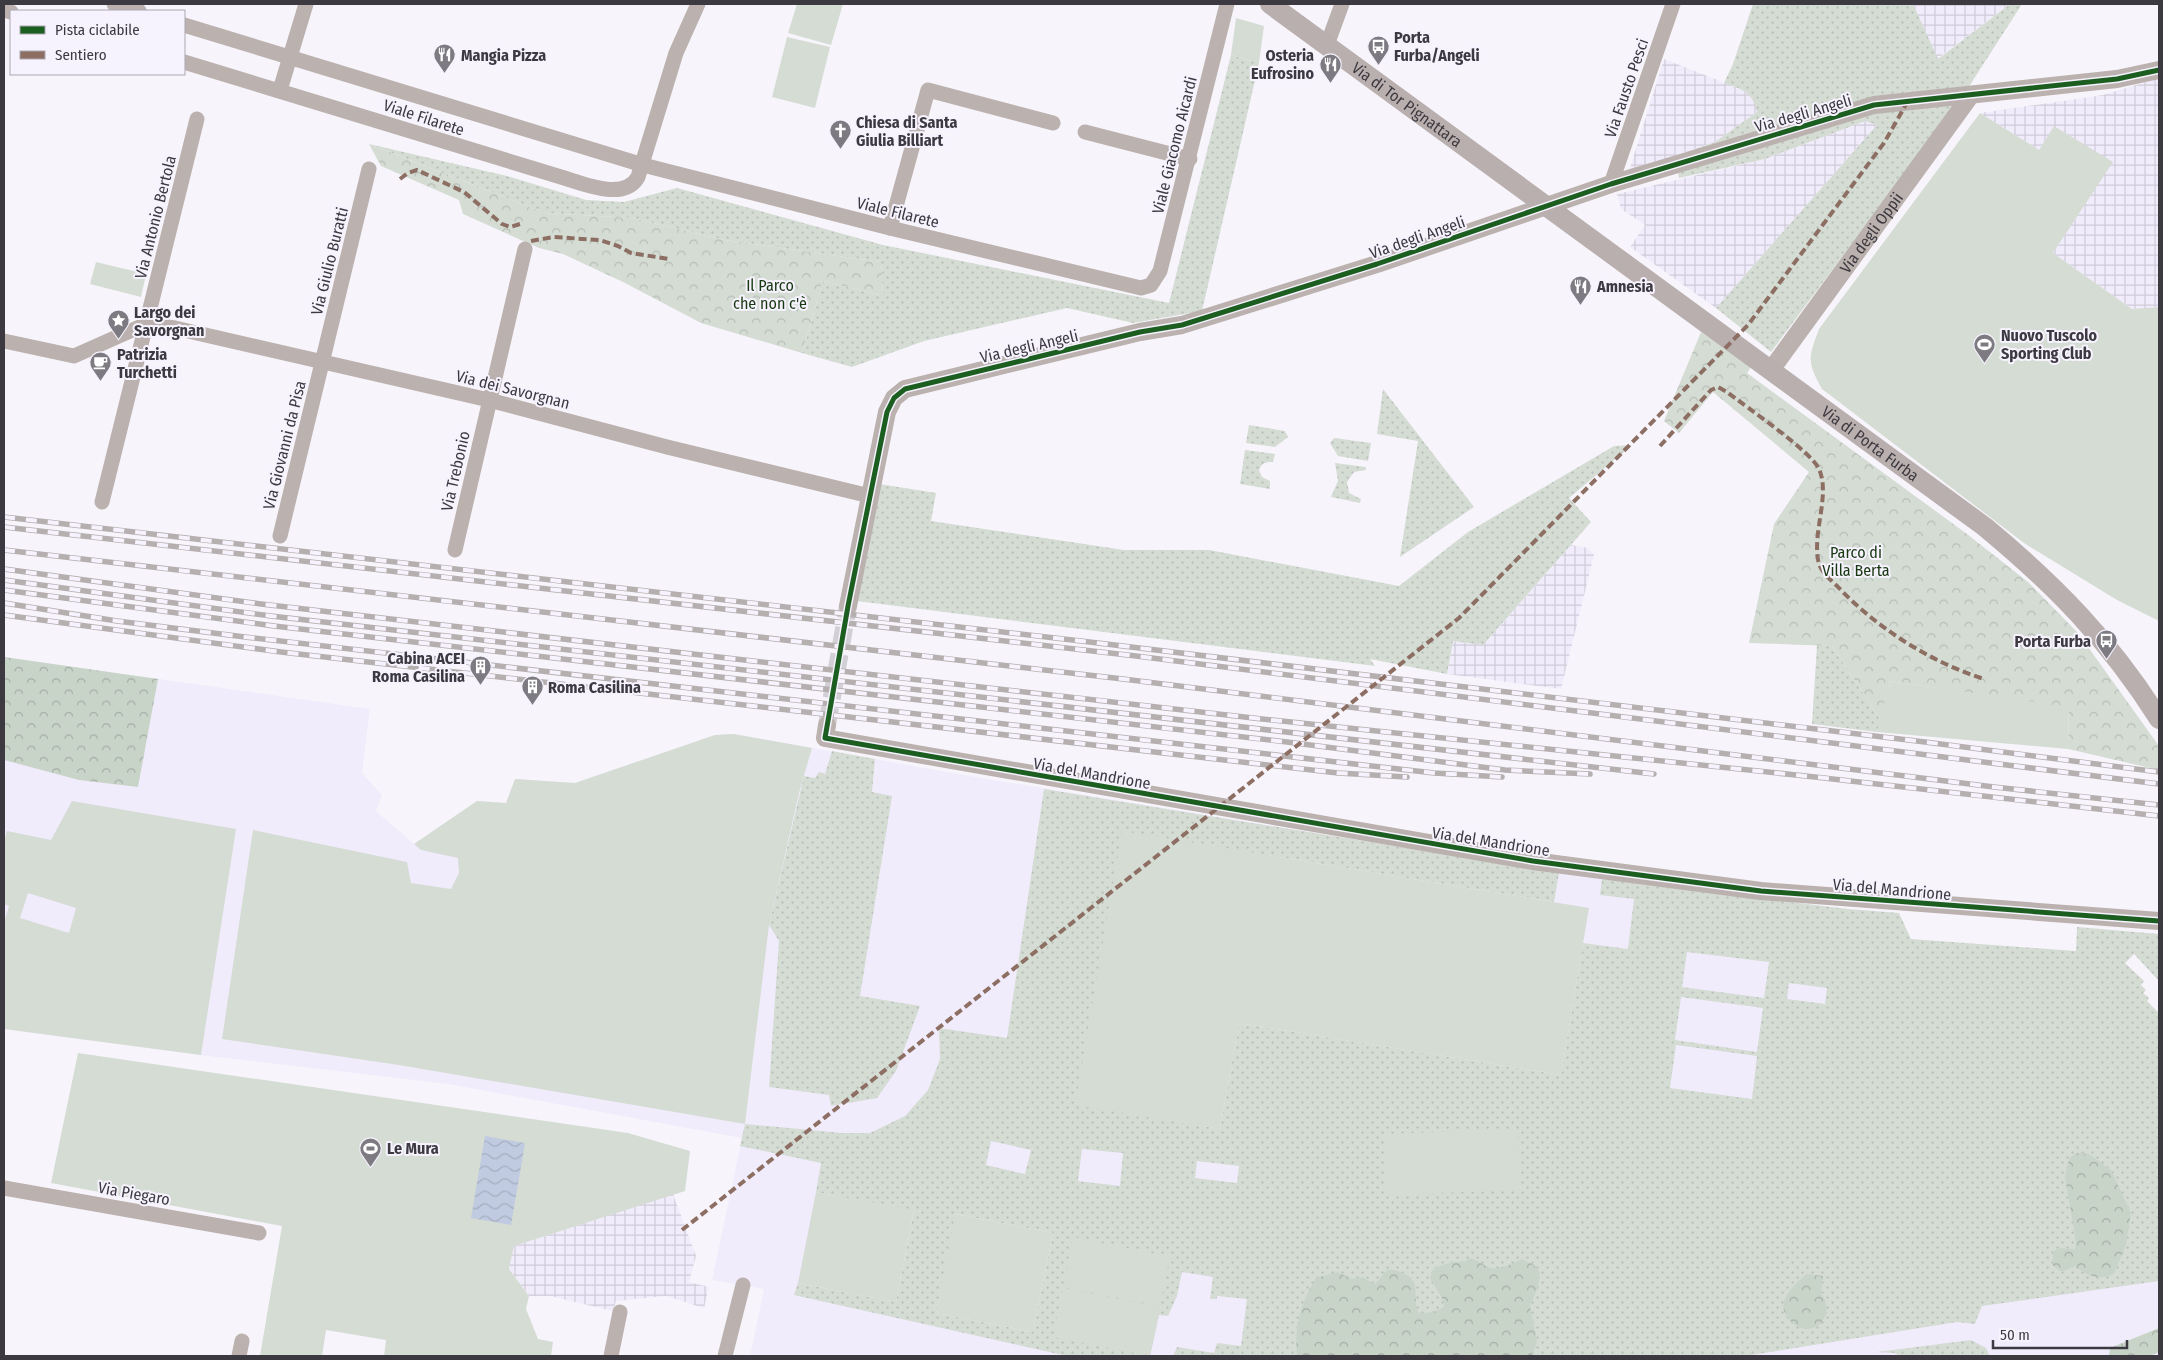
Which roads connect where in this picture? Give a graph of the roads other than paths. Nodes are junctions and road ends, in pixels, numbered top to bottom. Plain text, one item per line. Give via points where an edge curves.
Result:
1 (114, 4) edge
2 (306, 4) edge
3 (698, 4) edge
4 (1227, 4) edge
5 (1270, 4) edge
6 (1342, 4) edge
7 (1673, 4) edge
8 (135, 10) edge
9 (185, 25) edge
10 (1327, 45) junction
11 (291, 57) junction
12 (185, 62) edge
13 (2159, 70) edge
14 (280, 90) junction
15 (1971, 96) junction
16 (197, 119) dead end
17 (1053, 123) dead end
18 (1085, 132) dead end
19 (1190, 158) junction
20 (643, 165) junction
21 (369, 169) dead end
22 (1611, 184) junction
23 (1544, 205) junction
24 (890, 228) junction
25 (525, 249) dead end
26 (1144, 288) joint
27 (146, 324) junction
28 (4, 341) edge
29 (323, 362) junction
30 (1771, 370) junction
31 (489, 400) junction
32 (870, 496) junction
33 (102, 502) dead end
34 (280, 536) dead end
35 (455, 550) dead end
36 (848, 606) tunnel mouth
37 (2159, 719) edge
38 (826, 731) dead end
39 (2159, 922) edge
40 (4, 1188) edge
41 (259, 1233) dead end
42 (743, 1285) dead end
43 (620, 1312) dead end
44 (611, 1356) edge
45 (724, 1356) edge

1 - 8 street
2 - 11 street
3 - 20 street via 676,53
4 - 19 street, Viale Giacomo Aicardi
5 - 10 main road, Via di Tor Pignattara
6 - 10 street
7 - 22 street, Via Fausto Pesci
9 - 11 street, Viale Filarete
10 - 23 main road, Via di Tor Pignattara
11 - 14 street
11 - 20 street, Viale Filarete
12 - 14 street, Viale Filarete
13 - 15 street, Via degli Angeli via 2117,79
14 - 20 street, Viale Filarete via 480,153 605,188 630,187
15 - 22 street, Via degli Angeli via 1874,105
15 - 30 street, Via degli Oppii
16 - 27 street, Via Antonio Bertola
17 - 24 street via 928,90
18 - 19 street
19 - 26 street, Viale Giacomo Aicardi via 1160,271 1151,285
20 - 24 street, Viale Filarete
21 - 29 street, Via Giulio Buratti
22 - 23 street, Via degli Angeli
23 - 30 main road, Via di Porta Furba
23 - 32 street, Via degli Angeli via 1377,264 1182,325 1140,332 905,389 888,408
24 - 26 street, Viale Filarete
25 - 31 street, Via Trebonio
27 - 28 street via 74,356
27 - 29 street, Via dei Savorgnan
27 - 33 street
29 - 31 street, Via dei Savorgnan
29 - 34 street, Via Giovanni da Pisa
30 - 37 main road, Via di Porta Furba via 2016,552 2105,641
31 - 32 street, Via dei Savorgnan
31 - 35 street, Via Trebonio
32 - 36 street, Via degli Angeli
38 - 39 street, Via del Mandrione via 1533,861 1761,891
40 - 41 street, Via Piegaro
42 - 45 street
43 - 44 street

